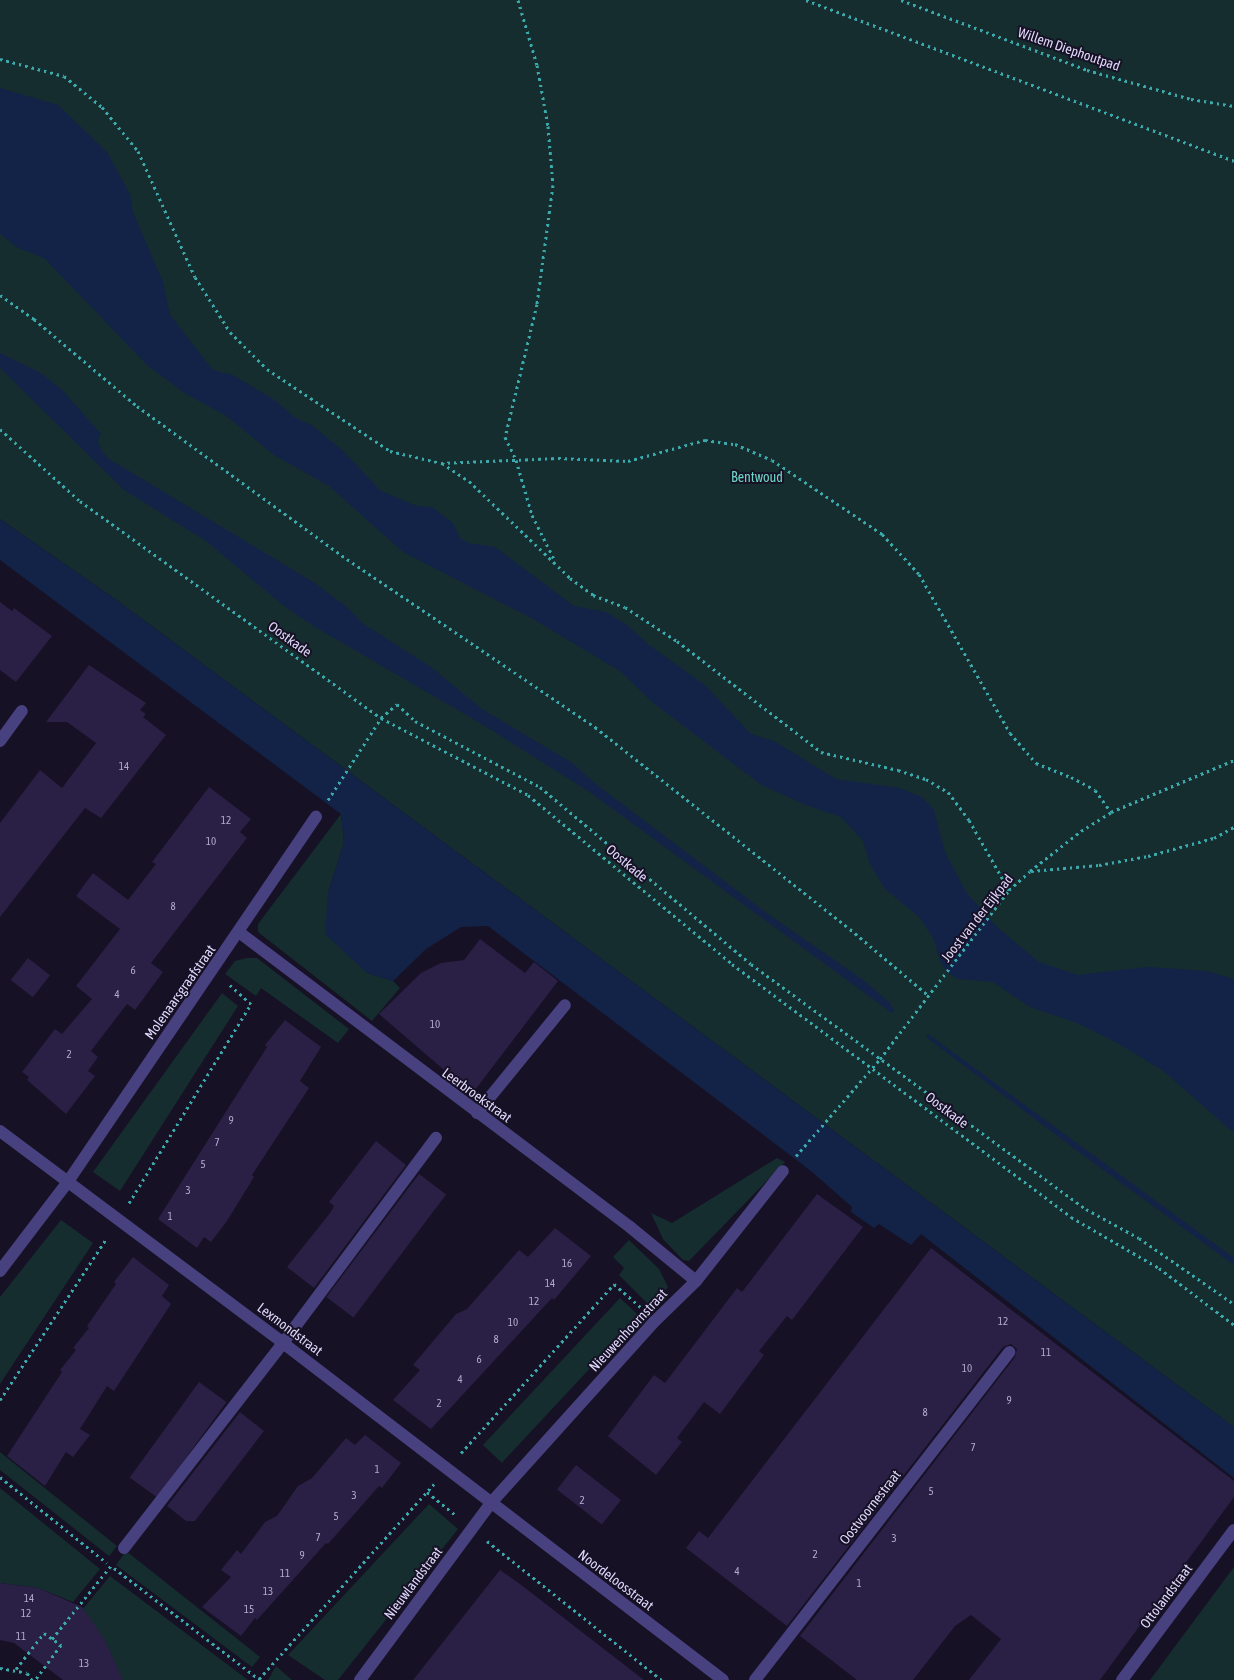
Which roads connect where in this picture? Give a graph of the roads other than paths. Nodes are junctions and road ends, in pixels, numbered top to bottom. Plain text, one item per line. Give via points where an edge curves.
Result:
1 (22, 711) dead end
2 (0, 741) edge
3 (316, 817) road end
4 (240, 933) junction
5 (565, 1005) dead end
6 (477, 1113) junction
7 (0, 1131) edge
8 (436, 1138) dead end
9 (783, 1171) road end
10 (67, 1183) junction
11 (0, 1271) edge
12 (696, 1281) junction
13 (283, 1343) junction
14 (1009, 1352) dead end
15 (490, 1504) junction
16 (1234, 1530) edge
17 (124, 1548) road end
18 (360, 1680) edge
19 (723, 1680) edge
20 (755, 1680) edge
21 (1122, 1680) edge

1 - 2 street
3 - 4 street, Molenaarsgraafstraat
4 - 6 street, Leerbroekstraat
4 - 10 street, Molenaarsgraafstraat
5 - 6 street
6 - 12 street, Leerbroekstraat via 630,1227
7 - 10 street, Lexmondstraat
8 - 13 street
9 - 12 street, Nieuwenhoornstraat
10 - 11 street, Molenaarsgraafstraat
10 - 13 street, Lexmondstraat
12 - 15 street, Nieuwenhoornstraat via 655,1321
13 - 15 street, Lexmondstraat
13 - 17 street
14 - 20 street, Oostvoornestraat
15 - 18 street, Nieuwlandstraat
15 - 19 street, Noordeloosstraat
16 - 21 street, Ottolandstraat

